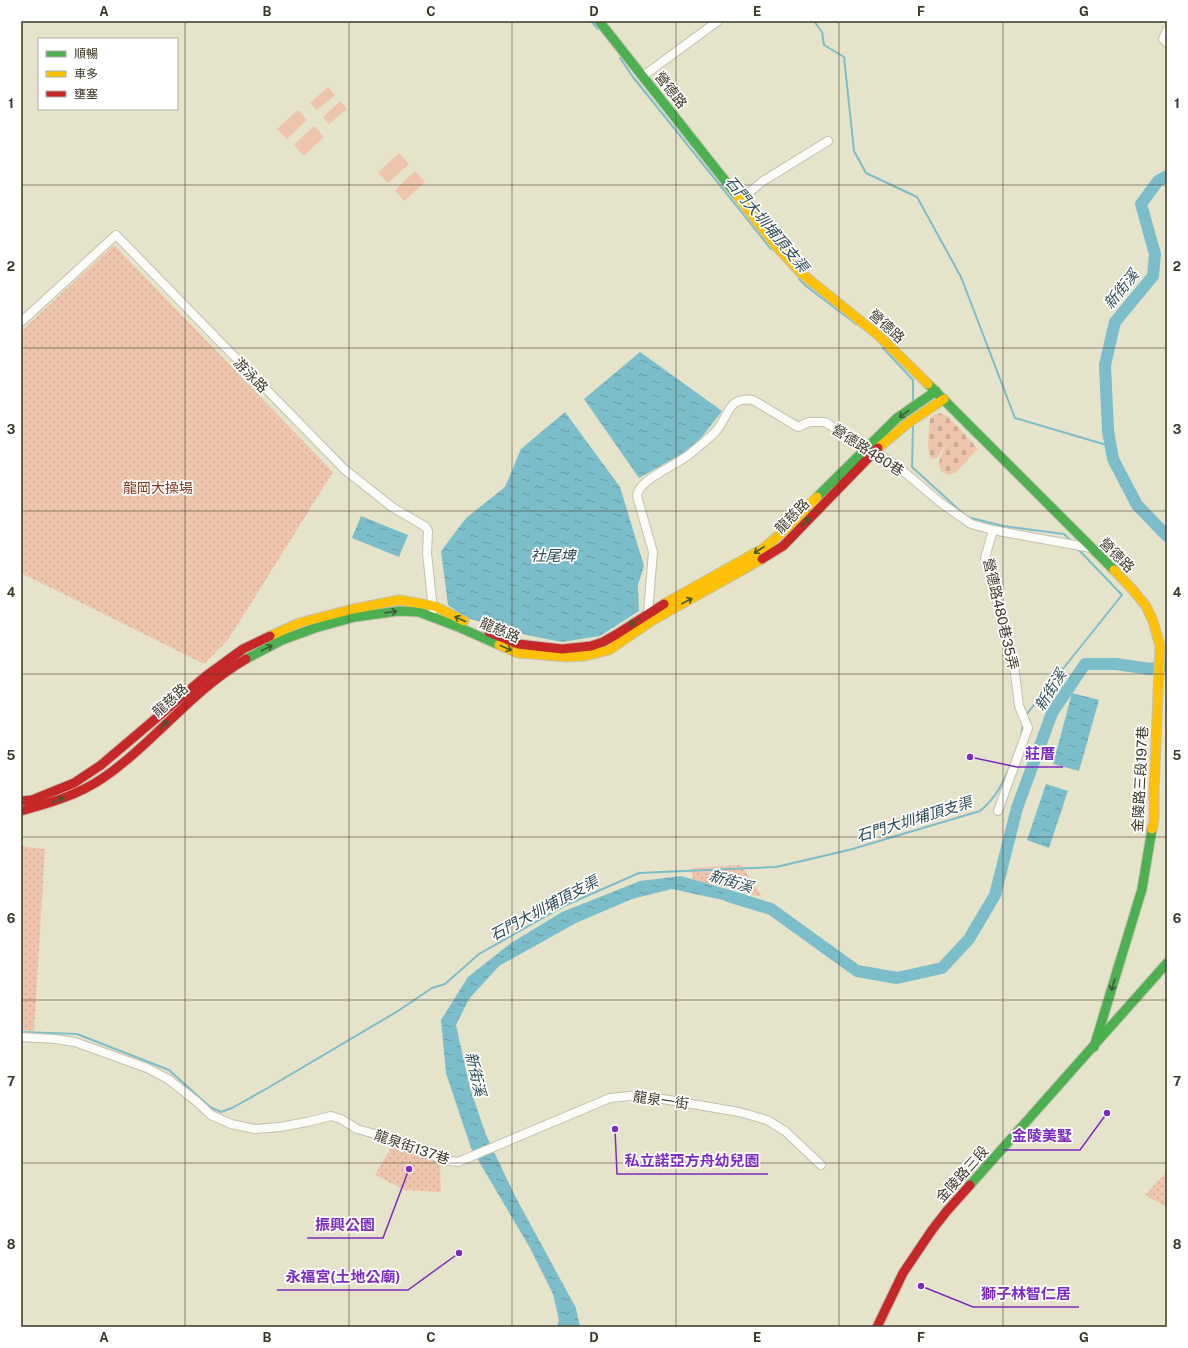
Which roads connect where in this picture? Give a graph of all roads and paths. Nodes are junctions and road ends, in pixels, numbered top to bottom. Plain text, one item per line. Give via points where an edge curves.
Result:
1 (599, 21) edge
2 (718, 21) edge
3 (1167, 30) edge
4 (1167, 43) edge
5 (643, 76) junction
6 (828, 141) dead end
7 (740, 200) junction
8 (21, 322) edge
9 (936, 391) junction
10 (944, 399) junction
11 (866, 448) junction
12 (875, 451) junction
13 (993, 530) junction
14 (1091, 548) junction
15 (434, 606) junction
16 (354, 613) junction
17 (432, 616) junction
18 (650, 617) junction
19 (1159, 679) joint
20 (1157, 709) junction
21 (1167, 709) edge
22 (21, 801) edge
23 (21, 811) edge
24 (998, 811) dead end
25 (1167, 963) edge
26 (21, 1037) edge
27 (1094, 1047) junction
28 (494, 1148) joint
29 (821, 1164) dead end
30 (877, 1327) edge

1 - 5 street, 營德路
2 - 5 street
3 - 4 street via 1163,39
5 - 7 street, 營德路
6 - 7 street via 763,181
7 - 9 street, 營德路 via 777,247 806,278 878,335
8 - 15 street, 游泳路 via 116,235 344,469 392,507 426,527
9 - 10 street, 營德路
9 -> 11 street, 龍慈路 via 897,418
10 - 12 street, 龍慈路 via 908,423
10 - 14 street, 營德路
11 - 12 street, 營德路480巷
11 -> 18 street, 龍慈路 via 764,548 705,580
11 - 18 street, 營德路480巷 via 826,422 809,422 798,427 753,400 744,399 736,402 730,407 717,430 688,456 643,484 637,491 654,552
12 - 13 street, 營德路480巷 via 971,524
18 -> 12 street, 龍慈路 via 783,546
13 - 14 street, 營德路480巷
13 - 24 street, 營德路480巷35弄 via 985,558 1013,657 1019,706 1028,728
14 - 19 street, 營德路 via 1146,606 1160,646
15 - 16 street, 龍慈路 via 399,600
15 - 17 street, 游泳路
18 -> 15 street, 龍慈路 via 603,642 562,649 518,644
16 -> 17 street, 龍慈路 via 399,611 419,612
16 - 22 street, 龍慈路 via 299,623 243,649 206,676 101,765 74,783 32,800
23 -> 16 street, 龍慈路 via 78,792 102,778 126,760 214,680 244,660 282,640
17 -> 18 street, 龍慈路 via 518,653 567,657 609,650
19 - 20 street, 金陵路三段197巷
20 - 21 street
20 -> 27 street, 金陵路三段197巷 via 1154,820 1142,889
25 - 27 street, 金陵路三段
26 - 28 street, 龍泉街137巷 via 75,1042 147,1068 168,1079 211,1115 230,1124 255,1128 280,1127 331,1116 357,1129 386,1137 442,1160 458,1162
27 - 30 street, 金陵路三段 via 932,1230 903,1273
28 - 29 street, 龍泉一街 via 610,1098 639,1095 739,1112 767,1120 785,1131

